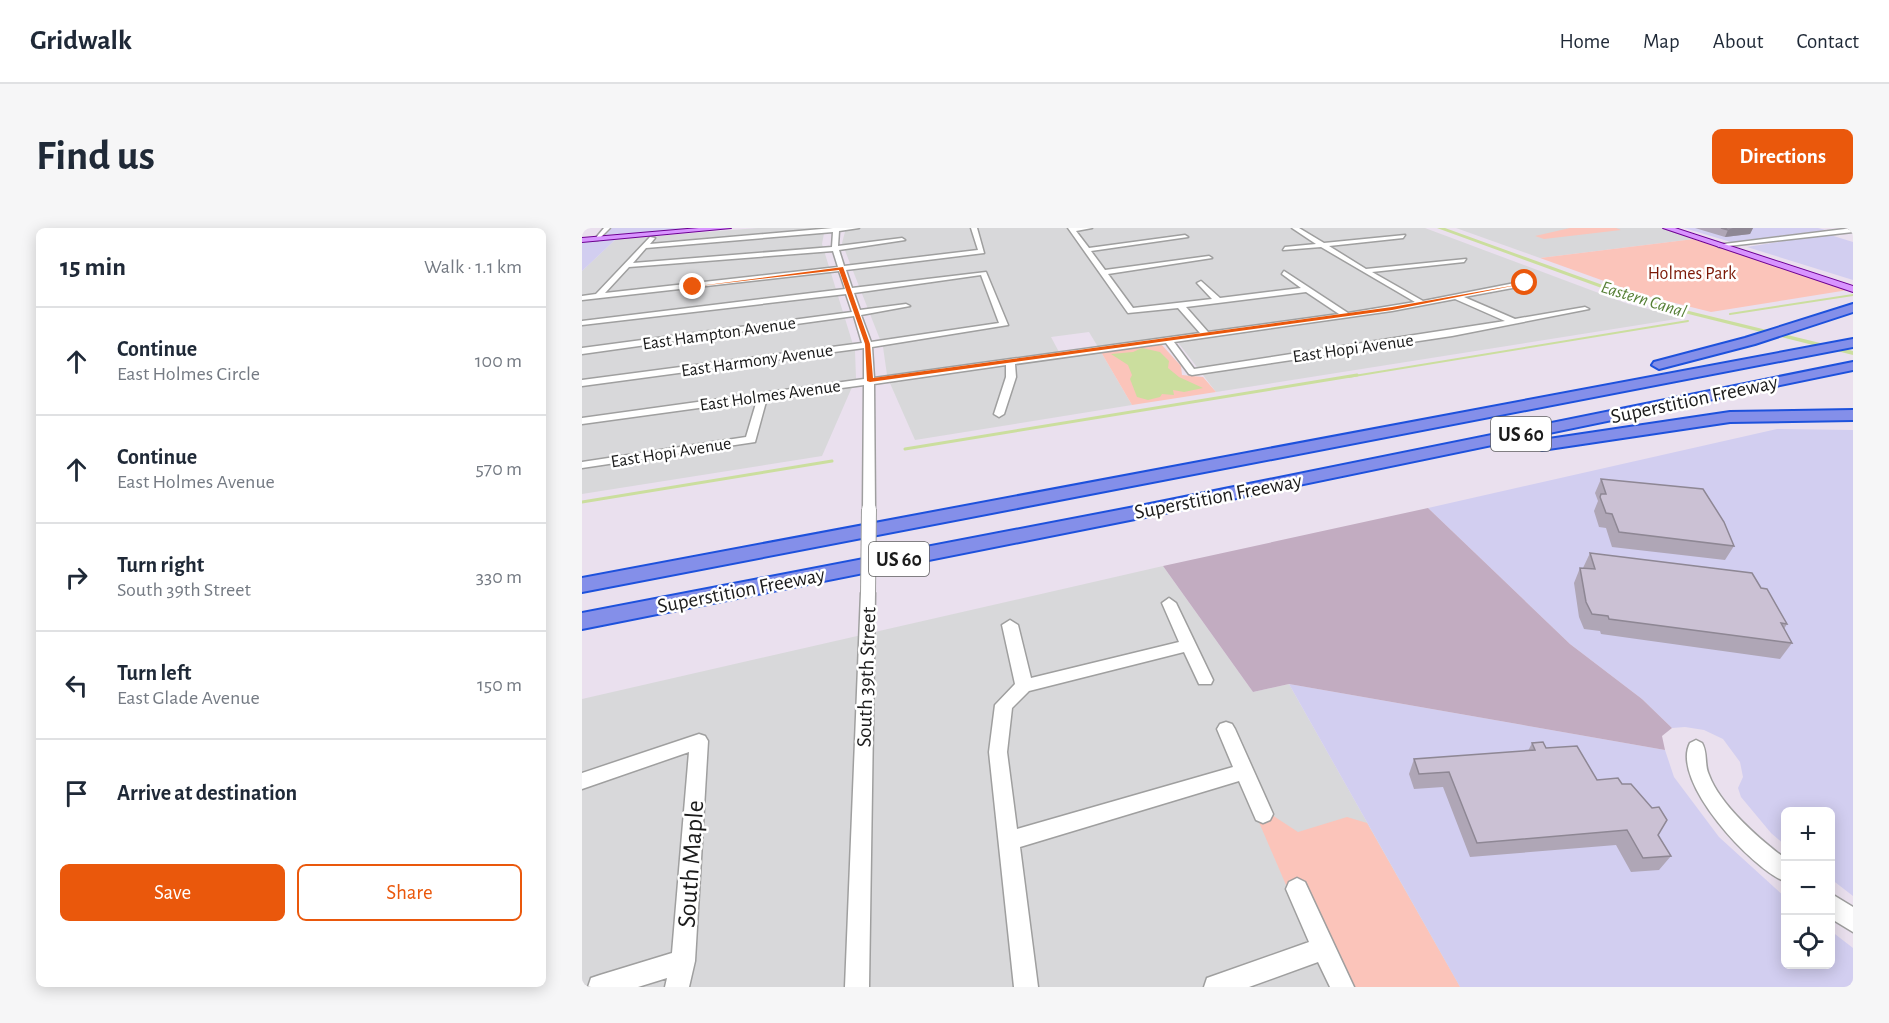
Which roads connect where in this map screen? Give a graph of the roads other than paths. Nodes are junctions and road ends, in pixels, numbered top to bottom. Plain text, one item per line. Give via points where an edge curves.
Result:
1 (608, 228) edge
2 (727, 228) edge
3 (856, 228) edge
4 (974, 228) edge
5 (1089, 228) edge
6 (1248, 228) edge
7 (1294, 228) edge
8 (1667, 228) edge
9 (1679, 228) edge
10 (836, 229) edge
11 (1071, 229) edge
12 (1240, 230) dead end
13 (1853, 230) edge
14 (656, 234) junction
15 (1403, 236) dead end
16 (1185, 237) dead end
17 (596, 239) junction
18 (582, 240) edge
19 (902, 240) dead end
20 (1322, 245) junction
21 (1727, 245) junction
22 (645, 246) junction
23 (835, 248) junction
24 (1285, 249) dead end
25 (1086, 250) junction
26 (1209, 258) dead end
27 (1464, 260) dead end
28 (628, 265) junction
29 (841, 268) junction
30 (1364, 271) junction
31 (1102, 273) junction
32 (1284, 273) dead end
33 (699, 278) dead end
34 (1853, 282) edge
35 (1201, 283) dead end
36 (1525, 283) dead end
37 (693, 287) junction
38 (1309, 289) junction
39 (1853, 289) edge
40 (849, 290) junction
41 (598, 296) junction
42 (1457, 297) junction
43 (582, 298) edge
44 (1219, 301) junction
45 (1422, 303) junction
46 (1179, 305) junction
47 (906, 306) dead end
48 (1853, 308) edge
49 (1585, 309) dead end
50 (857, 314) junction
51 (1346, 315) junction
52 (1514, 322) junction
53 (582, 323) edge
54 (1205, 334) junction
55 (1168, 339) junction
56 (1853, 343) edge
57 (868, 344) junction
58 (582, 351) edge
59 (1010, 361) junction
60 (1853, 366) edge
61 (870, 381) junction
62 (582, 383) edge
63 (763, 396) junction
64 (999, 414) dead end
65 (1853, 415) edge
66 (1457, 417) junction
67 (582, 421) edge
68 (582, 465) edge
69 (1190, 502) junction
70 (897, 525) junction
71 (582, 573) edge
72 (582, 585) edge
73 (679, 602) junction
74 (1169, 603) dead end
75 (582, 621) edge
76 (1010, 625) dead end
77 (582, 633) edge
78 (1188, 645) junction
79 (1205, 680) dead end
80 (1023, 686) junction
81 (1226, 729) dead end
82 (1696, 748) dead end
83 (1245, 771) junction
84 (582, 781) edge
85 (1263, 814) dead end
86 (1008, 841) junction
87 (1781, 869) edge
88 (1297, 889) dead end
89 (1835, 908) edge
90 (1853, 921) edge
91 (1324, 948) junction
92 (683, 962) junction
93 (600, 987) edge
94 (677, 987) edge
95 (857, 987) edge
96 (1026, 987) edge
97 (1216, 987) edge
98 (1342, 987) edge

1 - 17 street
2 - 14 main road
3 - 10 street
4 - 29 street via 982,252
5 - 11 street
6 - 12 street
7 - 20 street
8 - 21 main road
9 - 21 main road
10 - 22 street
10 - 23 street, South 39th Street
11 - 25 street
13 - 21 street
14 - 17 main road
14 - 22 street
15 - 20 street
16 - 25 street
17 - 18 main road
19 - 23 street
20 - 24 street
20 - 30 street
21 - 34 main road
21 - 39 main road
22 - 28 street
23 - 28 street
23 - 29 street, South 39th Street
25 - 31 street
26 - 31 street
27 - 30 street
28 - 41 street
29 - 37 street
29 - 40 street, South 39th Street
30 - 45 street
31 - 46 street via 1131,311
32 - 38 street
33 - 37 street
35 - 44 street
36 - 42 street, East Holmes Avenue
37 - 41 street
38 - 44 street
38 - 51 street
40 - 50 street, South 39th Street
40 - 53 street
40 - 57 street, East Harmony Avenue via 984,273 1004,325
41 - 43 street
42 - 45 street, East Holmes Avenue
42 - 52 street
44 - 46 street
45 - 51 street, East Holmes Avenue
46 - 54 street
47 - 50 street, East Hampton Avenue
48 - 66 highway via 1646,369 1488,405
49 - 52 street, East Hopi Avenue
50 - 57 street, South 39th Street
50 - 58 street, East Hampton Avenue
51 - 54 street, East Holmes Avenue
52 - 55 street, East Hopi Avenue via 1192,372
54 - 55 street, East Holmes Avenue
55 - 59 street, East Holmes Avenue
56 - 66 highway, Superstition Freeway / US 60
57 - 61 street, South 39th Street
57 - 62 street, East Harmony Avenue
59 - 61 street, East Holmes Avenue
59 - 64 street via 1011,377
60 - 69 highway, Superstition Freeway / US 60
61 - 63 street, East Holmes Avenue
61 - 95 street, South 39th Street, bridge
63 - 67 street, East Holmes Avenue
63 - 68 street, East Hopi Avenue via 751,440
65 - 69 highway via 1759,416 1676,423
66 - 70 highway, Superstition Freeway / US 60
69 - 73 highway, Superstition Freeway / US 60
70 - 71 highway
70 - 72 highway, Superstition Freeway / US 60
73 - 75 highway, Superstition Freeway / US 60
73 - 77 highway
74 - 78 street
76 - 80 street
78 - 79 street
78 - 80 street
80 - 86 street via 1004,705 998,752
81 - 83 street
82 - 87 street via 1699,775 1719,808
83 - 85 street
83 - 86 street
84 - 92 street, South Maple via 699,741
86 - 96 street
88 - 91 street
89 - 90 street
91 - 97 street
91 - 98 street
92 - 93 street
92 - 94 street, South Maple

